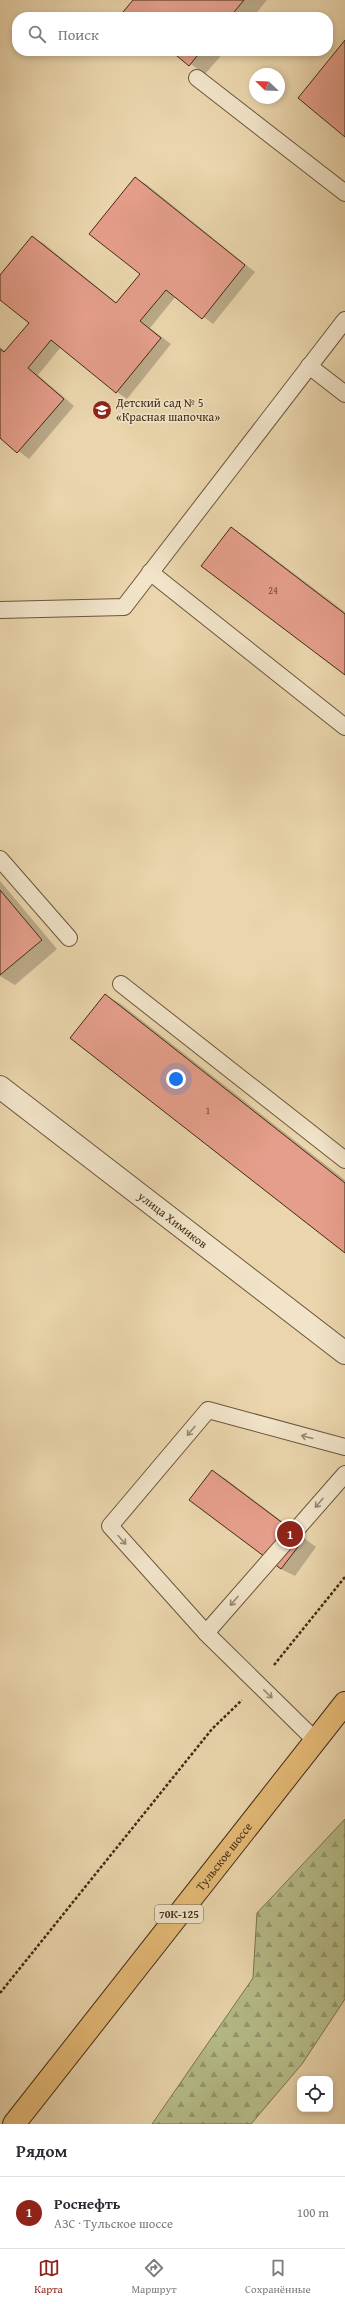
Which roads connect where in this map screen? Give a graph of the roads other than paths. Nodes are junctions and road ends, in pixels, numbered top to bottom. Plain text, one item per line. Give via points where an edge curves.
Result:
1 (197, 78) dead end
2 (345, 193) edge
3 (345, 320) edge
4 (309, 366) junction
5 (345, 394) edge
6 (150, 572) junction
7 (0, 610) edge
8 (345, 727) edge
9 (0, 859) edge
10 (69, 938) dead end
11 (122, 984) dead end
12 (0, 1087) edge
13 (345, 1160) edge
14 (345, 1353) edge
15 (345, 1447) edge
16 (345, 1474) edge
17 (206, 1633) junction
18 (345, 1703) edge
19 (315, 1740) junction
20 (14, 2124) edge

1 - 2 lane
3 - 4 lane
4 - 5 lane
4 - 6 lane
6 - 7 lane via 124,607
6 - 8 lane
9 - 10 lane
11 - 13 lane
12 - 14 street, улица Химиков
15 -> 17 lane via 208,1410 110,1526
16 -> 17 lane
17 -> 19 lane
18 - 19 main road, Тульское шоссе / 70К-125
19 - 20 main road, Тульское шоссе / 70К-125

